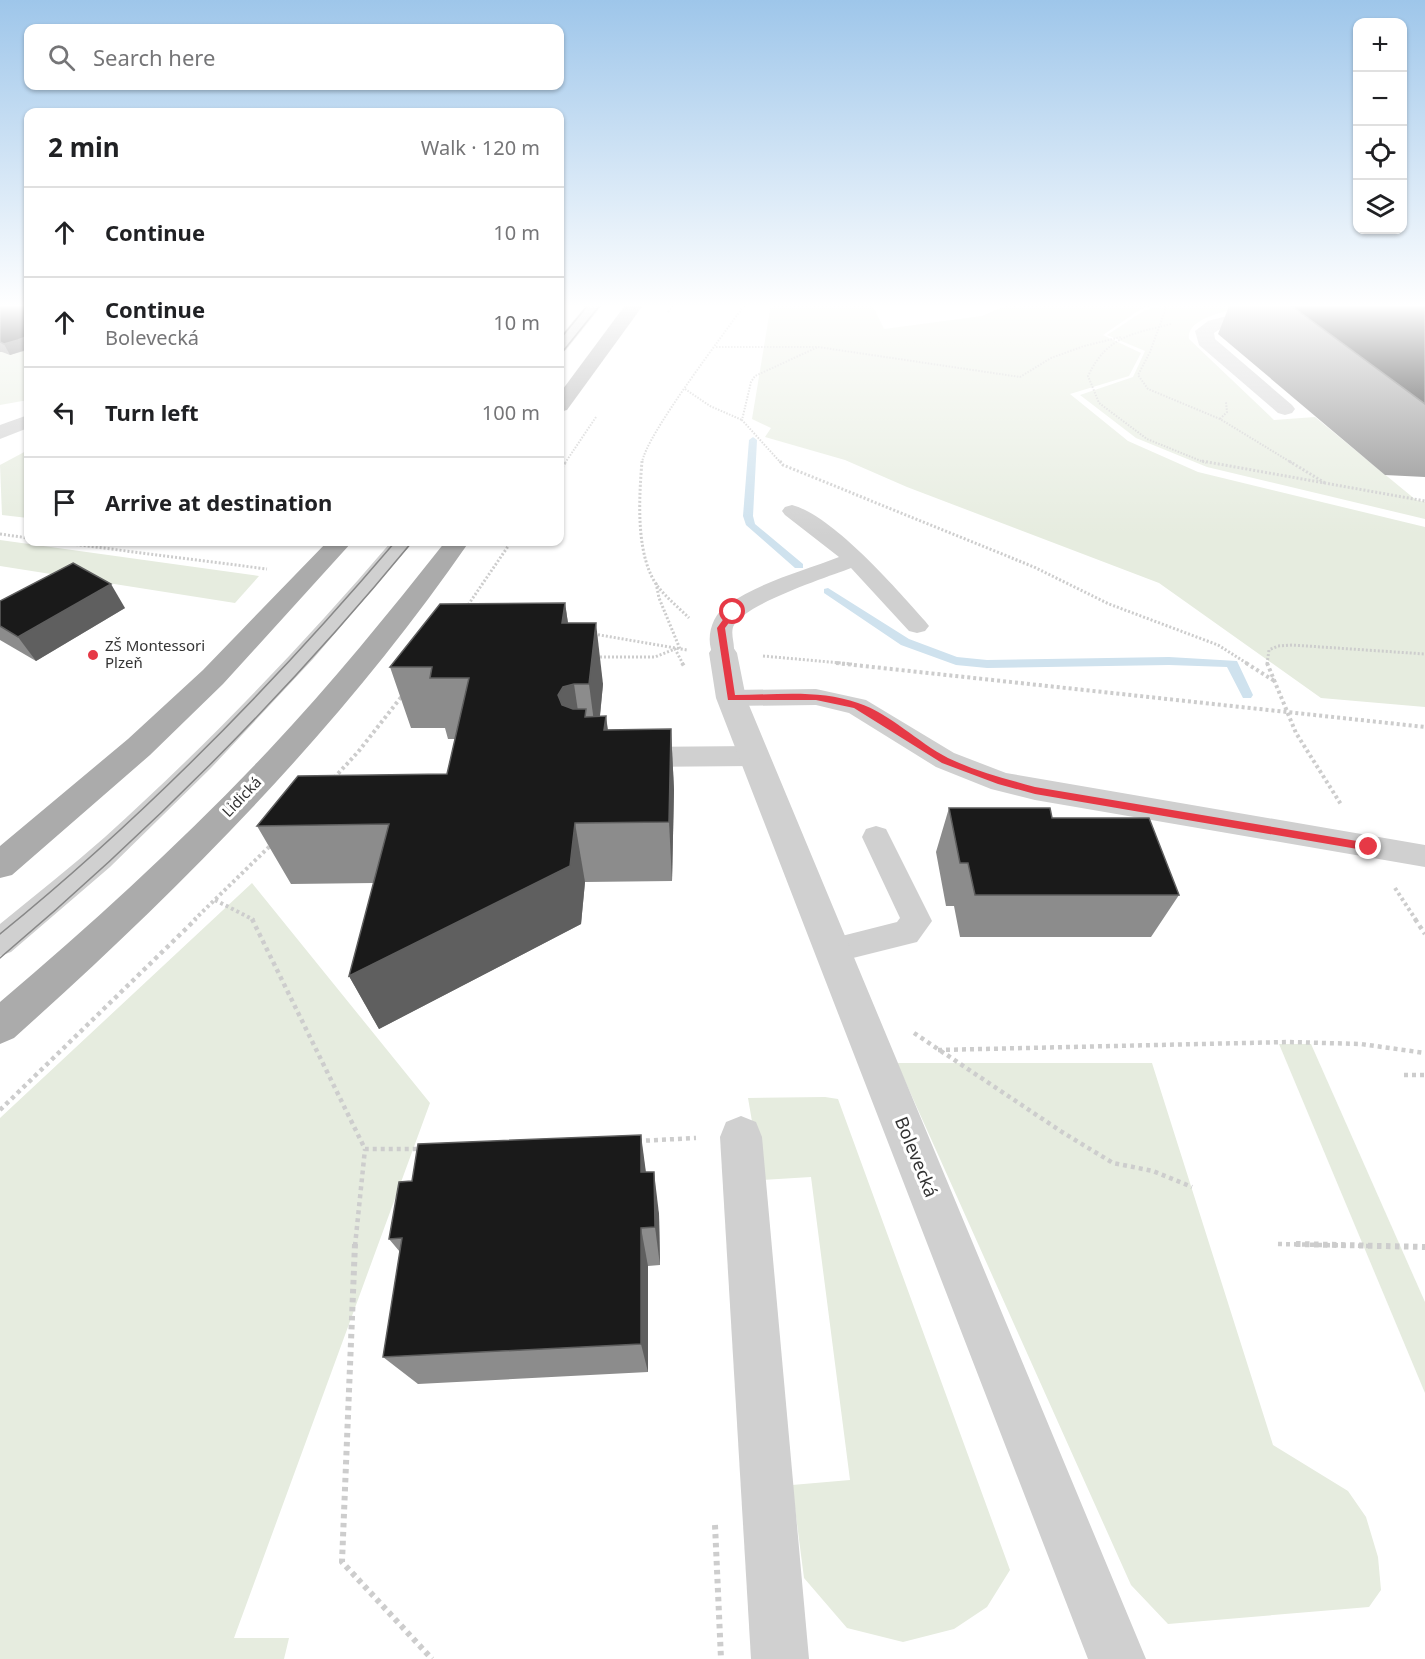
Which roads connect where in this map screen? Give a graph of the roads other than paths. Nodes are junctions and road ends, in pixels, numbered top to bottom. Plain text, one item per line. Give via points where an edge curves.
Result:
1 (578, 381) edge
2 (1253, 381) edge
3 (564, 400) edge
4 (1285, 409) dead end
5 (0, 420) edge
6 (24, 422) edge
7 (24, 423) edge
8 (0, 434) edge
9 (792, 511) dead end
10 (336, 546) edge
11 (399, 546) edge
12 (454, 546) edge
13 (856, 558) junction
14 (917, 626) dead end
15 (723, 653) joint
16 (731, 698) junction
17 (754, 756) junction
18 (607, 757) edge
19 (876, 837) dead end
20 (1425, 856) edge
21 (0, 865) edge
22 (0, 943) edge
23 (833, 950) junction
24 (0, 1026) edge
25 (741, 1137) road end
26 (780, 1659) edge
27 (1117, 1659) edge

1 - 3 main road
2 - 4 street
5 - 6 street
7 - 8 street
9 - 13 lane
10 - 21 main road via 213,678 139,747
11 - 22 lane via 263,701 130,832
12 - 24 main road, Lidická via 359,667 268,770 114,924
13 - 14 lane
13 - 15 lane via 760,596 733,612 721,628
15 - 16 street, Bolevecká
16 - 17 street, Bolevecká
16 - 20 lane via 816,697 857,706 945,760 1001,782 1035,790
17 - 18 lane
17 - 23 street, Bolevecká
19 - 23 lane via 918,921 906,933
23 - 27 street, Bolevecká
25 - 26 street

